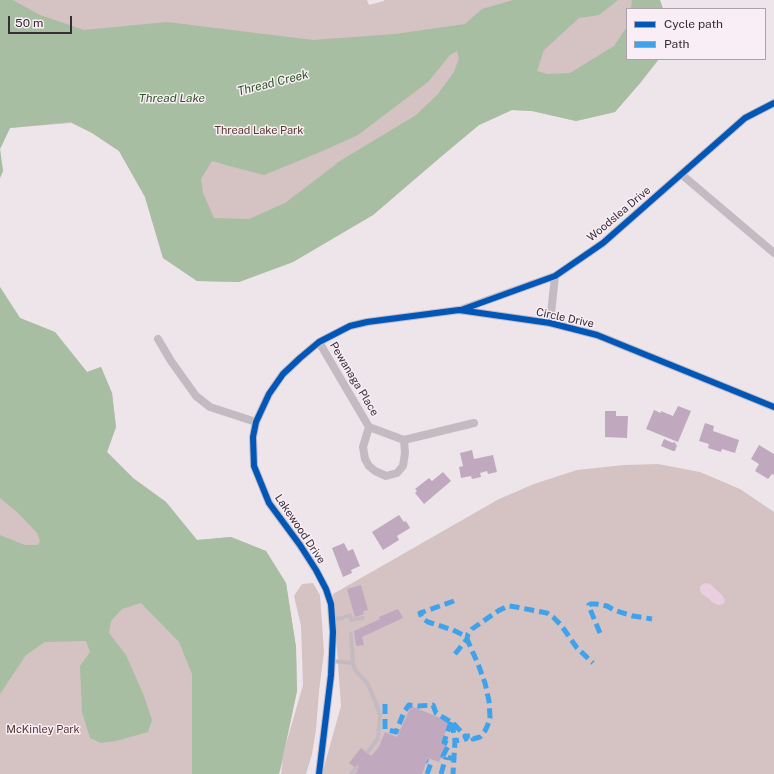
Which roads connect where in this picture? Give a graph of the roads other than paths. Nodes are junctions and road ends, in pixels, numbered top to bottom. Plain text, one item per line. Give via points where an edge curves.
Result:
1 (774, 103) edge
2 (681, 174) junction
3 (774, 253) edge
4 (555, 276) junction
5 (459, 310) junction
6 (550, 324) junction
7 (158, 339) dead end
8 (319, 342) junction
9 (773, 405) edge
10 (256, 422) junction
11 (474, 423) dead end
12 (369, 427) junction
13 (404, 440) junction
14 (363, 618) dead end
15 (332, 619) junction
16 (351, 634) dead end
17 (331, 661) junction
18 (353, 663) junction
19 (368, 752) dead end
20 (357, 766) dead end
21 (319, 774) edge
22 (351, 774) edge

1 - 2 street, Woodslea Drive via 745,118
2 - 3 street
2 - 4 street, Woodslea Drive via 603,243
4 - 5 street, Woodslea Drive
4 - 6 street
5 - 6 street, Circle Drive
5 - 8 street, Circle Drive via 367,322 350,326
6 - 9 street, Circle Drive via 597,335
7 - 10 street via 196,396 210,407
8 - 10 street, Lakewood Drive via 283,374 269,394
8 - 12 street, Pewanaga Place
10 - 15 street, Lakewood Drive via 253,437 254,466 268,503 316,570 331,604
11 - 13 street
12 - 13 street, Pewanaga Place
12 - 13 street, Pewanaga Place via 363,447 365,460 375,471 386,476 397,473 403,466
14 - 15 lane via 351,620 350,615
15 - 17 street, Lakewood Drive
16 - 18 lane
17 - 18 lane
17 - 21 street, Lakewood Drive
18 - 19 lane via 355,670 368,684 380,714 378,738
20 - 22 lane

